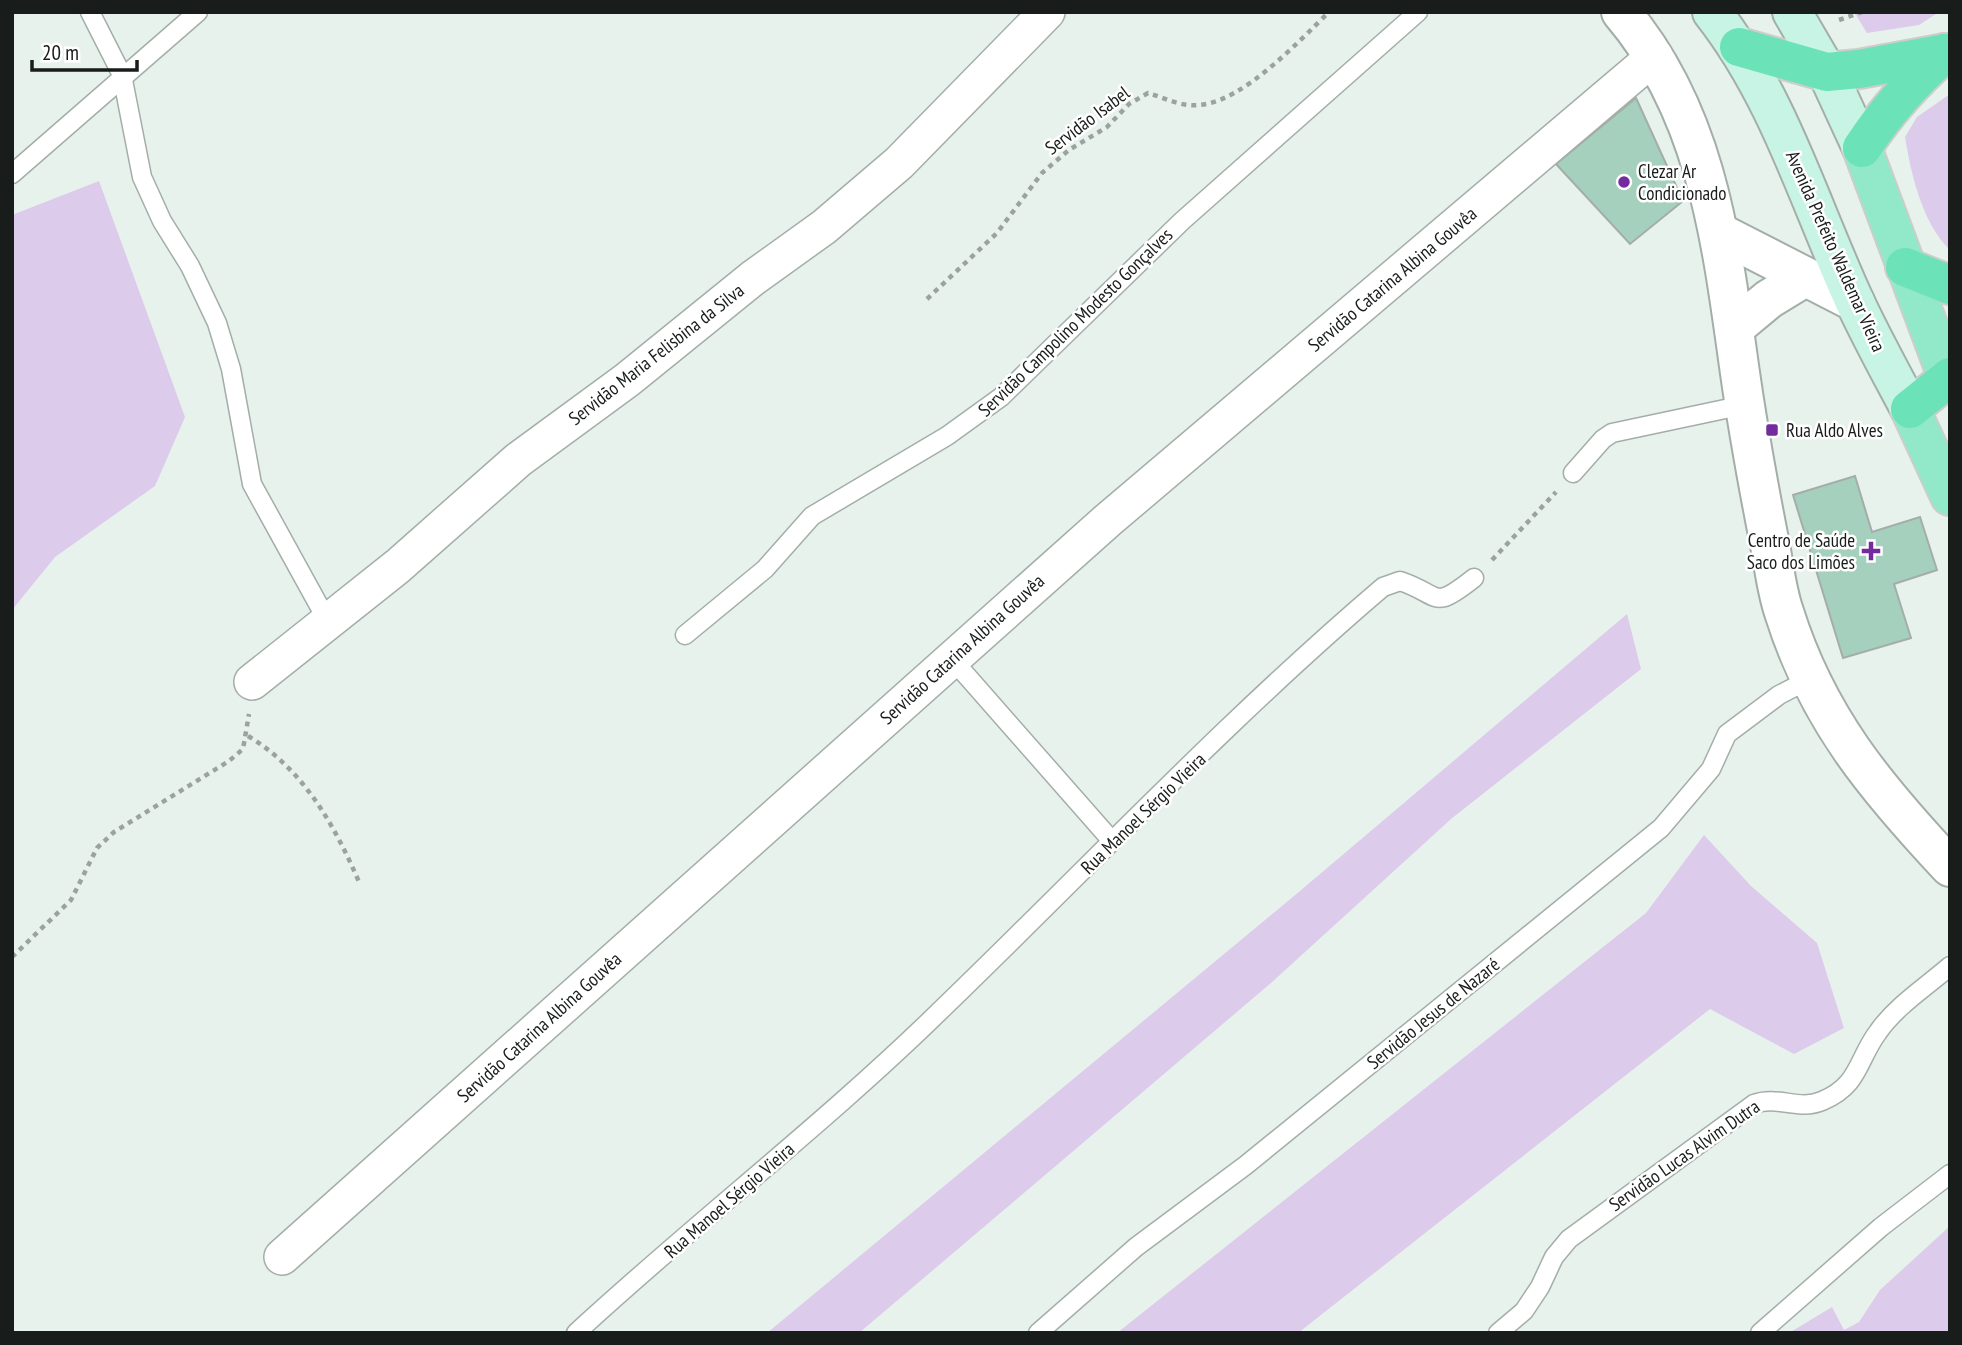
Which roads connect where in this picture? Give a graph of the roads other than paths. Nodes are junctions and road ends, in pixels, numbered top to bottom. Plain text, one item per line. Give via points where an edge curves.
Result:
1 (90, 12) edge
2 (198, 12) edge
3 (1047, 12) edge
4 (1418, 12) edge
5 (1620, 12) edge
6 (1712, 12) edge
7 (1792, 12) edge
8 (1740, 47) junction
9 (1948, 51) edge
10 (1654, 56) junction
11 (1827, 72) junction
12 (122, 75) junction
13 (1862, 148) junction
14 (12, 174) edge
15 (1720, 233) junction
16 (1905, 267) junction
17 (1805, 277) junction
18 (1950, 285) edge
19 (1855, 302) junction
20 (1734, 328) junction
21 (1949, 380) edge
22 (1744, 405) junction
23 (1910, 409) junction
24 (1573, 473) road end
25 (1950, 496) edge
26 (1474, 578) road end
27 (328, 622) junction
28 (685, 635) dead end
29 (952, 659) junction
30 (1810, 679) junction
31 (252, 682) road end
32 (1112, 841) junction
33 (1950, 867) edge
34 (1950, 966) edge
35 (1950, 1174) edge
36 (282, 1257) dead end
37 (576, 1333) edge
38 (1038, 1333) edge
39 (1498, 1333) edge
40 (1760, 1333) edge

1 - 12 lane
2 - 12 lane
3 - 27 street, Servidão Maria Felisbina da Silva via 898,163 833,219 518,460
4 - 28 lane, Servidão Campolino Modesto Gonçalves via 1182,221 1001,397 947,436 812,516 765,569
5 - 10 street
6 - 8 main road, Avenida Prefeito Waldemar Vieira
7 - 11 main road
8 - 11 highway
8 - 19 main road, Avenida Prefeito Waldemar Vieira via 1764,90
9 - 11 highway
9 - 13 highway via 1911,82
10 - 15 street via 1686,117
10 - 29 street, Servidão Catarina Albina Gouvêa via 1108,520
11 - 13 main road
12 - 14 lane
12 - 27 lane via 142,177 190,266 231,369 252,484
13 - 16 main road
15 - 17 street
15 - 20 street
16 - 18 highway
16 - 21 main road
17 - 19 street
17 - 20 street
19 - 23 main road, Avenida Prefeito Waldemar Vieira
20 - 22 street
21 - 23 highway
22 - 24 lane via 1612,433
22 - 30 street via 1783,612
23 - 25 main road, Avenida Prefeito Waldemar Vieira
26 - 32 lane, Rua Manoel Sérgio Vieira via 1445,599 1435,599 1400,581 1383,587
27 - 31 street, Servidão Maria Felisbina da Silva
29 - 32 lane
29 - 36 street, Servidão Catarina Albina Gouvêa
30 - 33 street via 1848,749
30 - 38 lane, Servidão Jesus de Nazaré via 1779,695 1727,734 1711,769 1661,828 1246,1165 1136,1247
32 - 37 lane, Rua Manoel Sérgio Vieira via 817,1125
34 - 39 lane, Servidão Lucas Alvim Dutra via 1877,1033 1853,1080 1837,1093 1800,1105 1765,1099 1754,1104 1588,1222 1554,1257 1524,1311
35 - 40 lane via 1881,1227

